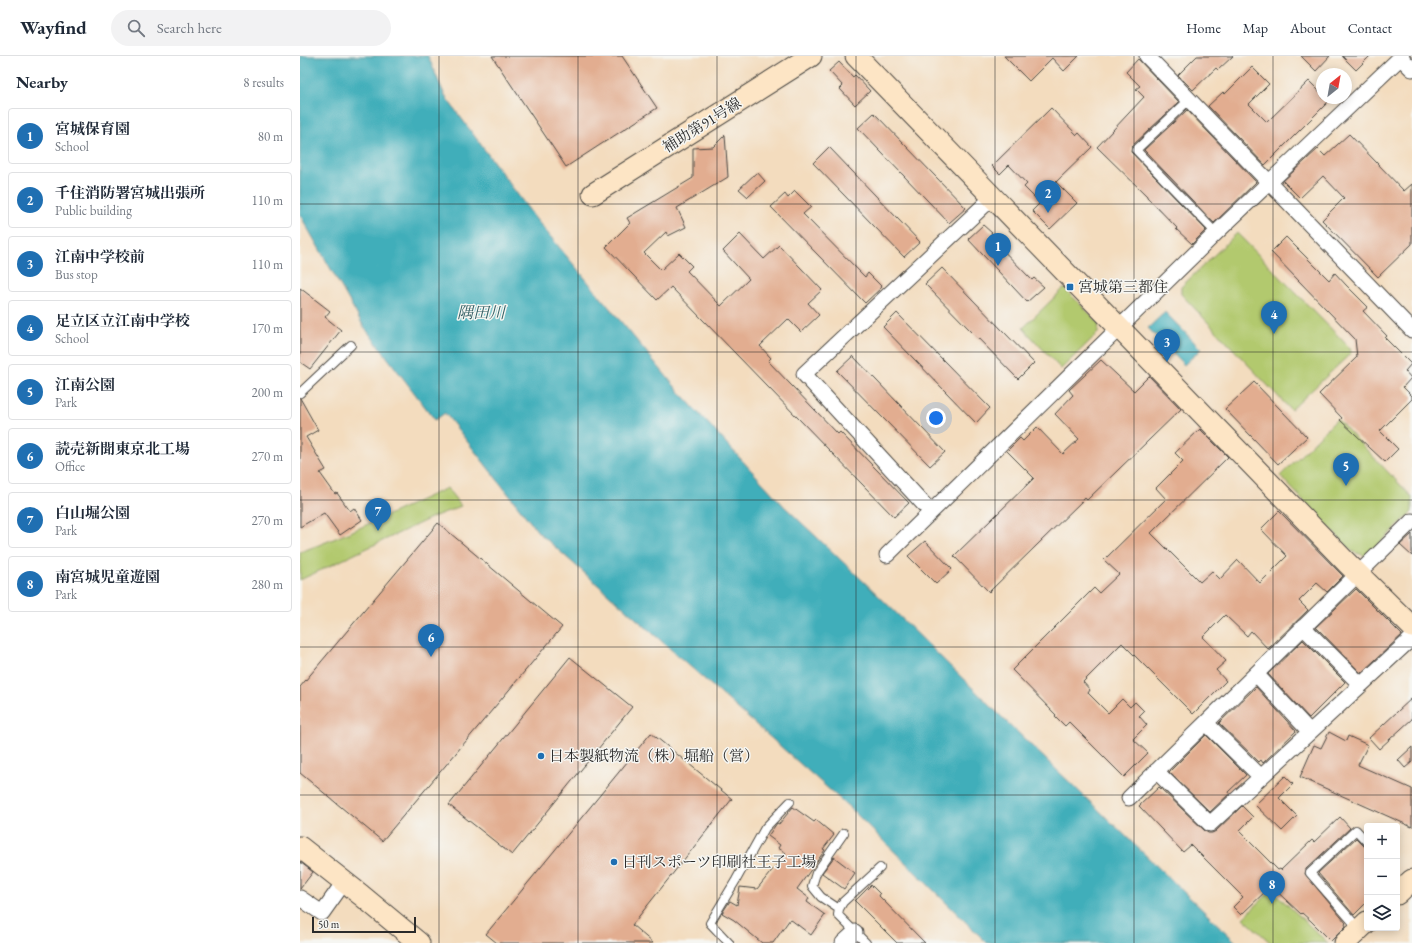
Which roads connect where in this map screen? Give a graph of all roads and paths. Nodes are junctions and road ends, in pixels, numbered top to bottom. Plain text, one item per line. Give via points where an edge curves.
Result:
1 (811, 56) edge
2 (856, 56) edge
3 (1147, 56) edge
4 (1400, 56) edge
5 (1412, 69) edge
6 (1189, 100) junction
7 (1268, 182) junction
8 (593, 194) dead end
9 (993, 197) junction
10 (1216, 233) junction
11 (1120, 328) junction
12 (1412, 330) edge
13 (351, 344) dead end
14 (300, 393) edge
15 (931, 512) junction
16 (1412, 521) edge
17 (887, 555) dead end
18 (1357, 573) junction
19 (1410, 625) edge
20 (1304, 627) junction
21 (1256, 674) junction
22 (1361, 685) junction
23 (1206, 723) junction
24 (1310, 732) junction
25 (1156, 771) junction
26 (1261, 777) junction
27 (1129, 798) dead end
28 (790, 802) dead end
29 (844, 833) dead end
30 (1364, 839) edge
31 (300, 847) edge
32 (880, 868) dead end
33 (344, 882) junction
34 (300, 898) edge
35 (839, 909) junction
36 (855, 932) junction
37 (1357, 932) edge
38 (419, 943) edge
39 (729, 943) edge
40 (843, 943) edge
41 (866, 943) edge

1 - 8 street, 補助第91号線
2 - 9 street
3 - 6 street
4 - 5 street
4 - 7 street
6 - 7 street
6 - 10 lane via 1136,150
7 - 10 street
7 - 12 street
9 - 11 street
9 - 15 street via 804,374
10 - 11 street
11 - 15 street
11 - 18 street
13 - 14 lane
15 - 17 street
16 - 18 street
18 - 19 street
18 - 20 street
19 - 22 street
20 - 21 street
20 - 22 street
21 - 23 street
21 - 24 street
22 - 24 street
23 - 25 street
23 - 26 street
24 - 26 street
25 - 26 street via 1210,824
25 - 27 street
28 - 39 lane via 766,828 710,923
29 - 35 lane via 816,872 812,886 821,897
30 - 37 lane via 1356,830 1310,873
31 - 33 street
32 - 35 lane via 843,902
33 - 34 street via 322,914
33 - 38 street
35 - 36 lane via 838,915
36 - 40 street
36 - 41 lane

